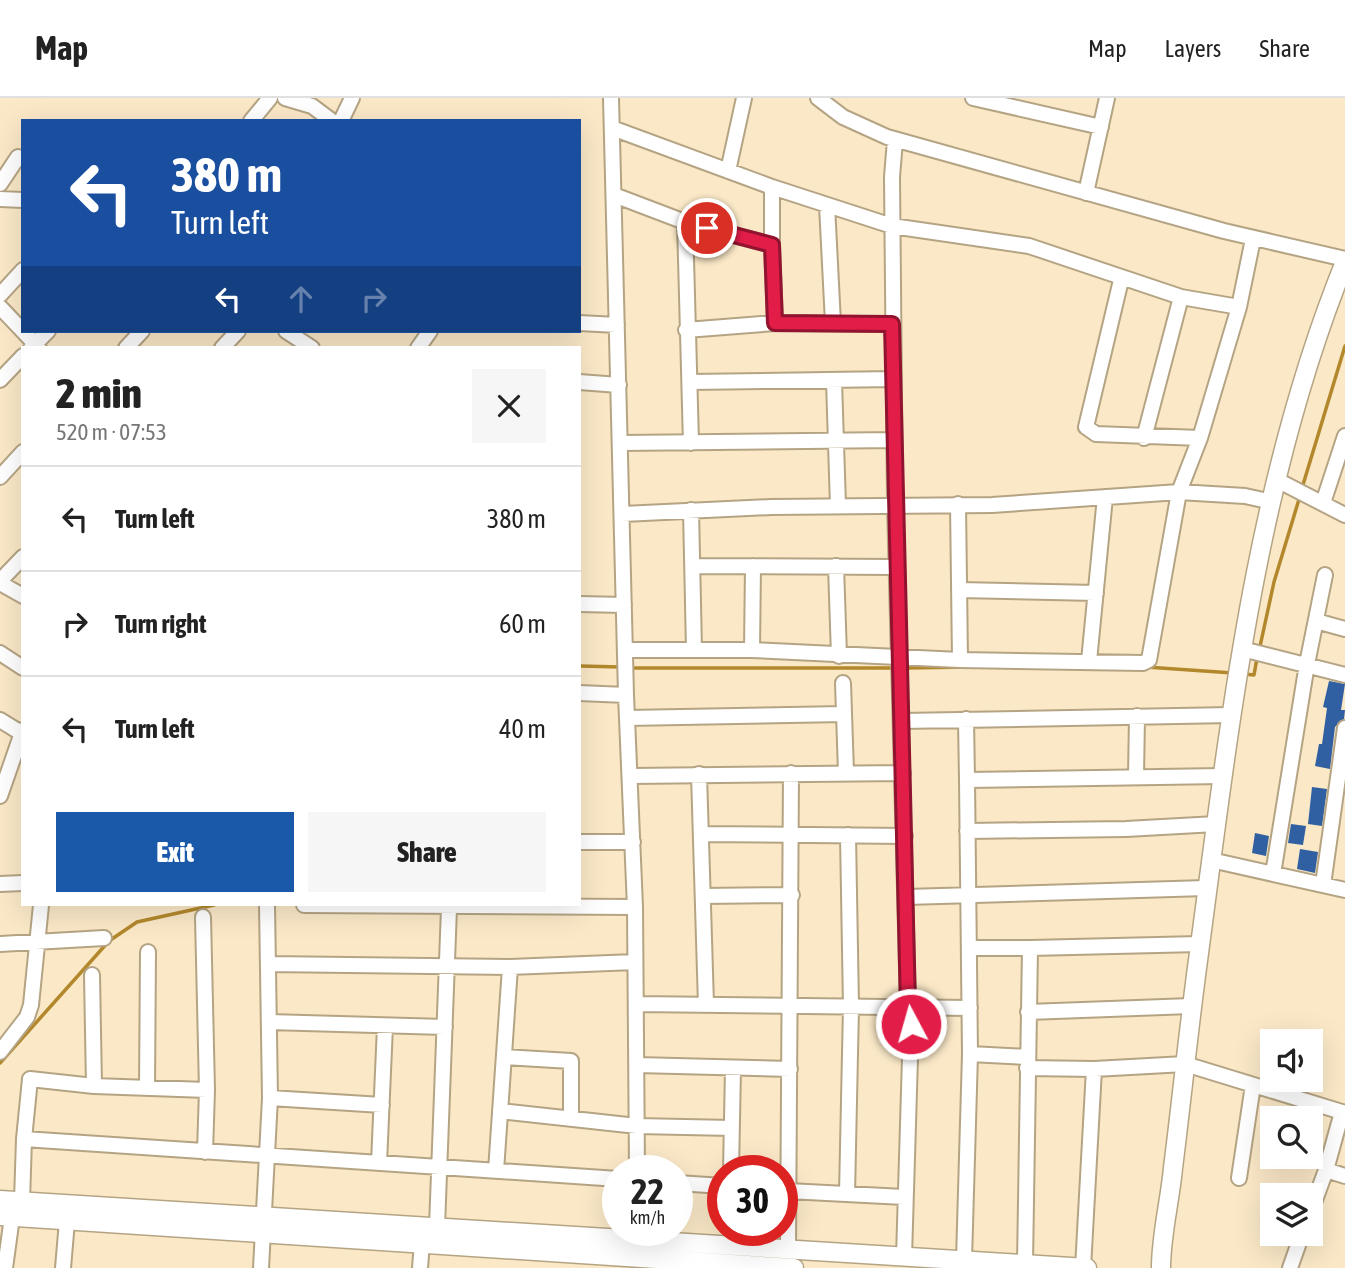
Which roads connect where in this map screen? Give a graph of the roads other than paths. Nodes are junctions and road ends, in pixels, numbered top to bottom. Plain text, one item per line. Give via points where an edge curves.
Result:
1 (270, 98) edge
2 (285, 98) edge
3 (352, 98) edge
4 (611, 98) edge
5 (744, 98) edge
6 (818, 98) edge
7 (973, 98) edge
8 (1107, 98) edge
9 (253, 119) edge
10 (329, 119) edge
11 (342, 119) edge
12 (1101, 127) junction
13 (612, 128) junction
14 (895, 140) junction
15 (18, 157) dead end
16 (728, 171) junction
17 (0, 184) edge
18 (772, 187) junction
19 (1086, 193) junction
20 (614, 195) junction
21 (0, 199) edge
22 (21, 200) edge
23 (827, 205) junction
24 (685, 222) junction
25 (892, 226) junction
26 (1253, 239) junction
27 (772, 245) junction
28 (1345, 261) edge
29 (21, 272) edge
30 (1121, 280) junction
31 (0, 295) edge
32 (1181, 298) junction
33 (0, 307) edge
34 (1239, 307) junction
35 (581, 323) edge
36 (775, 323) junction
37 (834, 323) junction
38 (892, 324) junction
39 (617, 325) junction
40 (686, 330) junction
41 (21, 331) edge
42 (140, 333) edge
43 (236, 333) edge
44 (289, 333) edge
45 (128, 346) edge
46 (224, 346) edge
47 (309, 346) edge
48 (21, 358) edge
49 (893, 379) junction
50 (0, 380) edge
51 (834, 381) junction
52 (581, 382) edge
53 (690, 382) junction
54 (619, 385) junction
55 (1345, 436) edge
56 (1144, 438) junction
57 (1200, 438) junction
58 (836, 440) junction
59 (893, 440) junction
60 (621, 443) junction
61 (691, 443) junction
62 (21, 454) edge
63 (0, 477) edge
64 (1277, 480) junction
65 (1179, 492) junction
66 (1105, 497) junction
67 (1272, 502) junction
68 (1322, 503) junction
69 (895, 504) junction
70 (958, 504) junction
71 (838, 506) junction
72 (691, 510) junction
73 (623, 513) junction
74 (1345, 515) edge
75 (21, 559) edge
76 (693, 566) junction
77 (752, 566) junction
78 (836, 566) junction
79 (897, 567) junction
80 (1325, 575) dead end
81 (0, 582) edge
82 (959, 590) junction
83 (1096, 593) junction
84 (21, 595) edge
85 (581, 604) edge
86 (624, 605) junction
87 (1315, 621) junction
88 (1345, 629) edge
89 (694, 650) junction
90 (752, 650) junction
91 (1253, 652) junction
92 (0, 653) edge
93 (839, 656) junction
94 (960, 660) junction
95 (1089, 661) junction
96 (626, 662) junction
97 (1307, 664) junction
98 (901, 665) junction
99 (21, 667) edge
100 (1345, 675) edge
101 (843, 683) dead end
102 (581, 693) edge
103 (626, 695) junction
104 (844, 714) junction
105 (1232, 715) junction
106 (1137, 716) junction
107 (627, 718) junction
108 (966, 719) junction
109 (0, 720) edge
110 (902, 721) junction
111 (1345, 728) edge
112 (21, 730) edge
113 (21, 734) edge
114 (791, 773) junction
115 (846, 773) junction
116 (903, 773) junction
117 (699, 774) junction
118 (631, 776) junction
119 (1222, 776) junction
120 (1136, 777) junction
121 (967, 780) junction
122 (1341, 785) edge
123 (0, 796) edge
124 (1216, 824) junction
125 (1329, 829) junction
126 (967, 831) junction
127 (1345, 833) edge
128 (701, 834) junction
129 (791, 835) junction
130 (848, 835) junction
131 (905, 836) junction
132 (581, 842) edge
133 (633, 842) junction
134 (1211, 860) junction
135 (1273, 874) junction
136 (21, 883) edge
137 (0, 884) edge
138 (1323, 885) junction
139 (1206, 888) junction
140 (1345, 890) edge
141 (792, 895) junction
142 (968, 895) junction
143 (703, 896) junction
144 (906, 897) junction
145 (41, 906) edge
146 (267, 906) edge
147 (352, 906) edge
148 (635, 907) junction
149 (449, 908) junction
150 (203, 917) dead end
151 (104, 938) dead end
152 (38, 941) junction
153 (0, 944) edge
154 (1200, 944) junction
155 (970, 948) junction
156 (1030, 948) junction
157 (148, 952) dead end
158 (635, 962) junction
159 (268, 964) junction
160 (448, 967) junction
161 (510, 967) junction
162 (92, 975) dead end
163 (636, 1004) junction
164 (706, 1005) junction
165 (1191, 1006) junction
166 (791, 1007) junction
167 (851, 1007) junction
168 (908, 1007) junction
169 (970, 1008) junction
170 (1028, 1012) junction
171 (270, 1022) junction
172 (385, 1026) junction
173 (445, 1027) junction
174 (0, 1052) edge
175 (970, 1054) junction
176 (505, 1056) junction
177 (1027, 1063) junction
178 (1185, 1064) junction
179 (637, 1065) junction
180 (733, 1068) junction
181 (790, 1069) junction
182 (1094, 1069) junction
183 (1253, 1085) junction
184 (94, 1086) junction
185 (147, 1088) junction
186 (207, 1090) junction
187 (270, 1098) junction
188 (382, 1105) junction
189 (500, 1111) junction
190 (1343, 1112) edge
191 (571, 1119) junction
192 (637, 1126) junction
193 (732, 1128) junction
194 (24, 1139) junction
195 (205, 1152) junction
196 (638, 1155) edge
197 (731, 1155) edge
198 (789, 1155) edge
199 (267, 1156) junction
200 (379, 1163) junction
201 (438, 1167) junction
202 (1325, 1170) junction
203 (496, 1171) junction
204 (1345, 1176) edge
205 (602, 1178) edge
206 (1239, 1178) dead end
207 (1321, 1183) edge
208 (798, 1192) edge
209 (847, 1194) junction
210 (904, 1197) junction
211 (0, 1200) edge
212 (22, 1201) junction
213 (6, 1217) edge
214 (67, 1221) junction
215 (264, 1225) junction
216 (437, 1227) junction
217 (422, 1242) junction
218 (707, 1242) edge
219 (771, 1246) edge
220 (1298, 1246) edge
221 (642, 1249) edge
222 (788, 1249) joint
223 (904, 1257) junction
224 (964, 1260) junction
225 (1025, 1264) junction
226 (5, 1268) edge
227 (63, 1268) edge
228 (261, 1268) edge
229 (420, 1268) edge
230 (794, 1268) edge
231 (1085, 1268) edge
232 (1161, 1268) edge
233 (1290, 1268) edge

1 - 9 street
2 - 10 street via 312,106
3 - 11 street
4 - 13 street
5 - 16 street
6 - 14 street via 843,117
7 - 12 street
8 - 12 street
12 - 19 street
13 - 16 street
13 - 20 street
14 - 19 street
14 - 25 street
15 - 17 street
16 - 18 street
18 - 23 street
18 - 27 street
19 - 26 street
20 - 24 street
20 - 39 street
21 - 22 street
23 - 25 street
23 - 37 street
24 - 27 street
24 - 40 street
25 - 30 street via 1039,248
25 - 38 street
26 - 28 street
26 - 34 street
27 - 36 street
28 - 64 street via 1314,343
29 - 31 street
30 - 32 street
30 - 56 street via 1086,427 1096,434
32 - 34 street
32 - 56 street
33 - 41 street
34 - 57 street
35 - 39 street
36 - 37 street
36 - 40 street
37 - 38 street
38 - 49 street
39 - 54 street
40 - 53 street
42 - 45 street
43 - 46 street
44 - 47 street
48 - 50 street
49 - 51 street
49 - 59 street
51 - 53 street
51 - 58 street
52 - 54 street
53 - 61 street
54 - 60 street
55 - 68 street
56 - 57 street
57 - 65 street
58 - 59 street
58 - 61 street
58 - 71 street
59 - 69 street
60 - 61 street
60 - 73 street
62 - 63 street
64 - 67 street
64 - 68 street
65 - 66 street
65 - 67 street
65 - 95 street via 1152,655 1143,663
66 - 70 street
66 - 83 street
67 - 91 street
68 - 74 street
69 - 70 street
69 - 71 street
69 - 79 street
70 - 82 street
71 - 72 street
72 - 73 street
72 - 76 street
73 - 86 street
75 - 81 street
76 - 77 street
76 - 89 street
77 - 78 street
77 - 90 street
78 - 79 street
78 - 93 street
79 - 98 street
80 - 87 street
81 - 84 street
82 - 83 street
82 - 94 street
83 - 95 street
85 - 86 street
86 - 96 street
87 - 88 street
87 - 97 street
89 - 90 street
89 - 96 street
90 - 93 street
91 - 97 street
91 - 105 street via 1239,673
92 - 99 street
93 - 98 street
94 - 95 street
94 - 98 street
96 - 103 street
97 - 100 street
97 - 135 street
98 - 110 street
101 - 104 street
102 - 103 street
103 - 107 street
104 - 107 street
104 - 115 street
105 - 106 street
105 - 119 street
106 - 108 street
106 - 120 street
107 - 118 street
108 - 110 street
108 - 121 street
109 - 112 street
110 - 116 street
111 - 122 street
113 - 123 street
114 - 115 street
114 - 117 street
114 - 129 street
115 - 116 street
116 - 131 street
117 - 118 street
117 - 128 street
118 - 133 street
119 - 120 street
119 - 124 street
120 - 121 street
121 - 126 street
122 - 125 street
124 - 126 street
124 - 134 street
125 - 127 street
125 - 138 street
126 - 142 street
128 - 129 street
128 - 143 street
129 - 130 street
129 - 141 street
130 - 131 street
130 - 167 street
131 - 144 street
132 - 133 street
133 - 148 street
134 - 135 street
134 - 139 street
135 - 138 street
136 - 137 street
138 - 140 street
139 - 142 street
139 - 154 street
141 - 143 street
141 - 166 street
142 - 144 street
142 - 155 street
143 - 164 street
144 - 168 street
145 - 152 street
146 - 159 street
147 - 149 street
148 - 149 street
148 - 158 street
149 - 160 street
150 - 186 street
151 - 152 street
152 - 153 street
152 - 174 street via 27,1017
154 - 156 street
154 - 165 street
155 - 156 street
155 - 169 street
156 - 170 street
157 - 185 street
158 - 161 street
158 - 163 street
159 - 160 street
159 - 171 street
160 - 161 street
160 - 173 street
161 - 176 street
162 - 184 street
163 - 164 street
163 - 179 street
164 - 166 street
165 - 170 street
165 - 178 street
166 - 167 street
166 - 181 street
167 - 168 street
167 - 209 street
168 - 169 street
168 - 210 street
169 - 175 street
170 - 177 street
171 - 172 street
171 - 187 street
172 - 173 street
172 - 188 street
173 - 201 street
175 - 177 street
175 - 224 street
176 - 189 street
176 - 191 street via 571,1061
177 - 182 street
177 - 225 street
178 - 182 street
178 - 183 street
178 - 232 street
179 - 180 street
179 - 192 street
180 - 181 street
180 - 193 street
181 - 198 street
182 - 231 street
183 - 190 street
183 - 206 street
184 - 185 street
184 - 194 street via 30,1079
185 - 186 street
186 - 195 street
187 - 188 street
187 - 199 street
188 - 200 street
189 - 191 street
189 - 203 street
190 - 202 street
191 - 192 street
192 - 193 street
192 - 196 street
193 - 197 street
194 - 195 street
194 - 212 street
195 - 199 street
199 - 200 street
199 - 215 street
200 - 201 street
201 - 203 street
201 - 216 street
202 - 204 street
202 - 207 street
203 - 205 street
208 - 209 street
209 - 210 street
210 - 223 street
211 - 212 street
212 - 215 street
213 - 214 street
213 - 226 street
214 - 215 street
214 - 227 street
215 - 216 street
215 - 217 street
215 - 228 street
216 - 221 street
217 - 221 street
217 - 229 street
218 - 221 street
219 - 222 street
220 - 233 street
221 - 230 street
222 - 223 street
223 - 224 street
224 - 225 street
225 - 231 street

